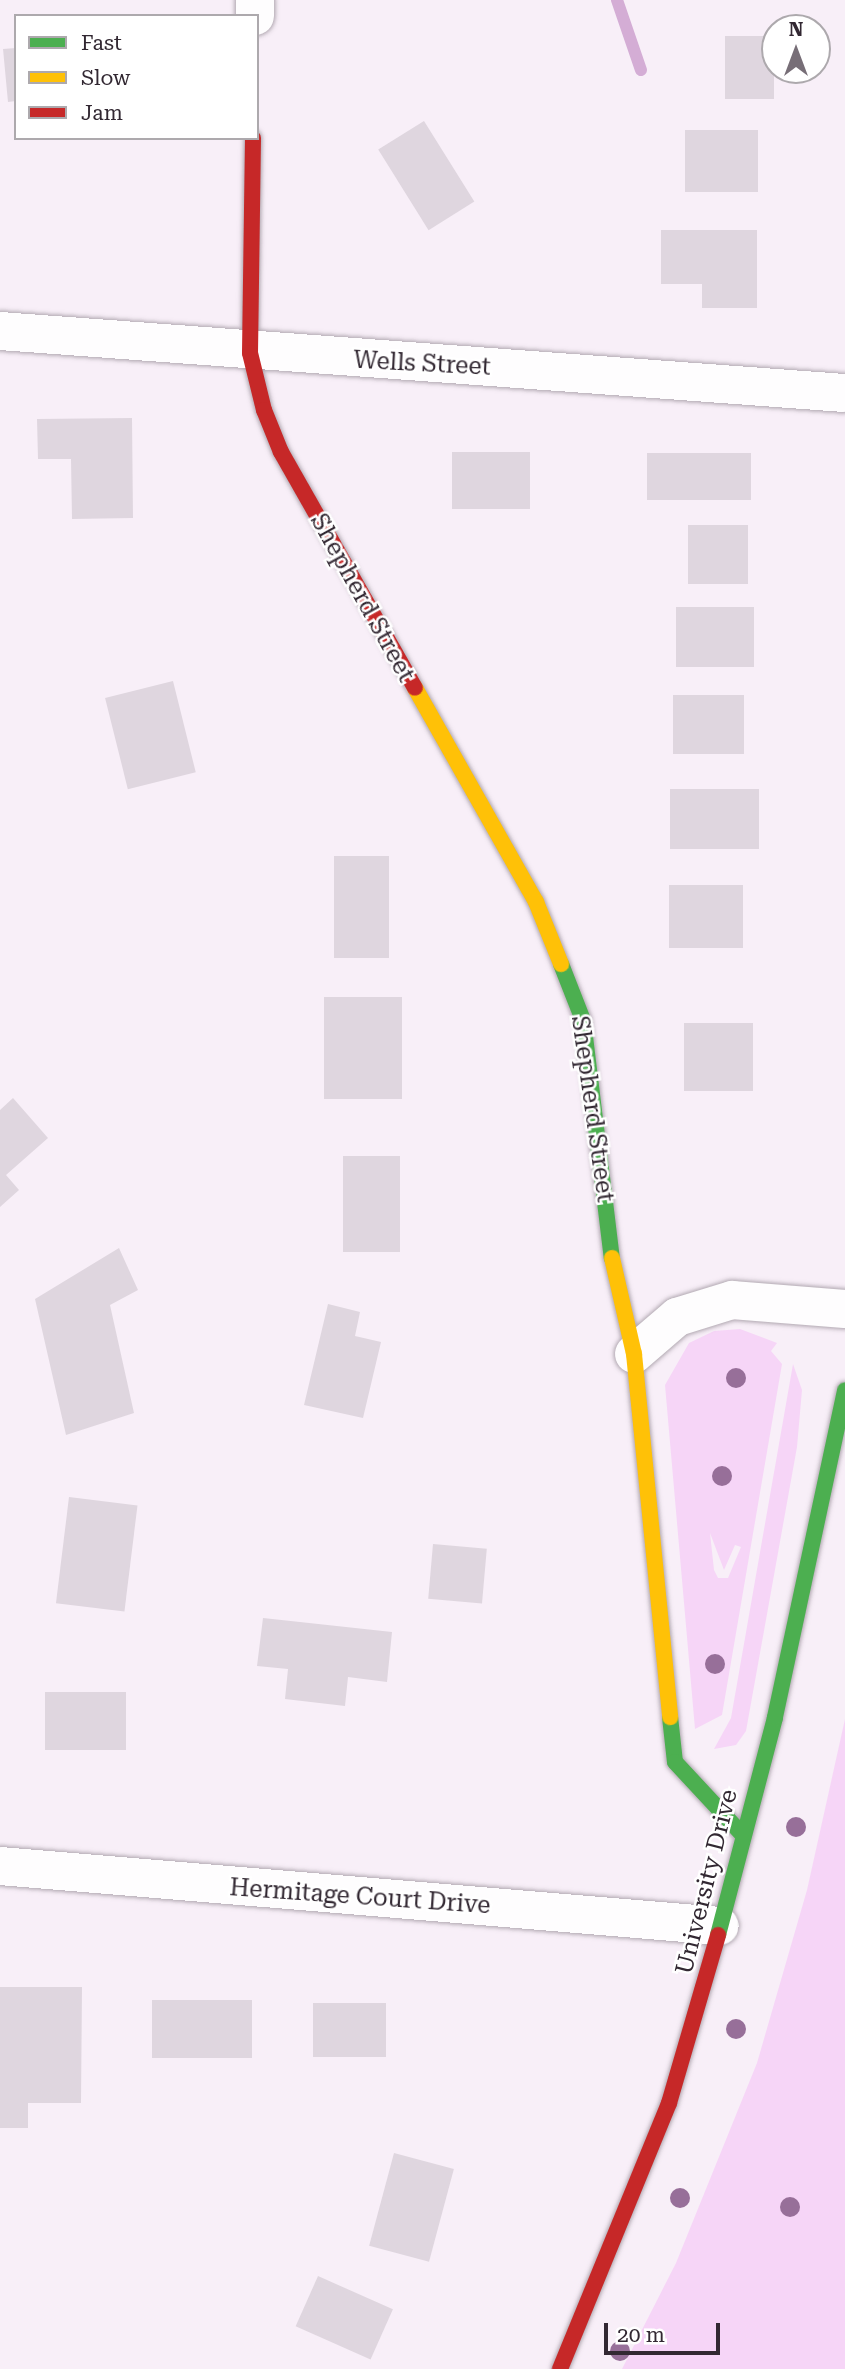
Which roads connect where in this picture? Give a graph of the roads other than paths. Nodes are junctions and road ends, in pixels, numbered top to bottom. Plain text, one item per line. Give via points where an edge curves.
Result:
1 (253, 140) edge
2 (0, 331) edge
3 (250, 353) junction
4 (845, 393) edge
5 (845, 1309) edge
6 (634, 1354) junction
7 (845, 1390) edge
8 (742, 1834) junction
9 (0, 1866) edge
10 (720, 1926) junction
11 (560, 2369) edge

1 - 3 street, Shepherd Street
2 - 3 street, Wells Street
3 - 4 street, Wells Street
3 - 6 street, Shepherd Street via 281,452 536,902 583,1020 617,1298
5 - 6 street via 732,1300 677,1317
6 - 8 street, Shepherd Street via 675,1762
7 - 8 street, University Drive via 775,1717
8 - 10 street, University Drive
9 - 10 street, Hermitage Court Drive
10 - 11 street, University Drive via 669,2103

